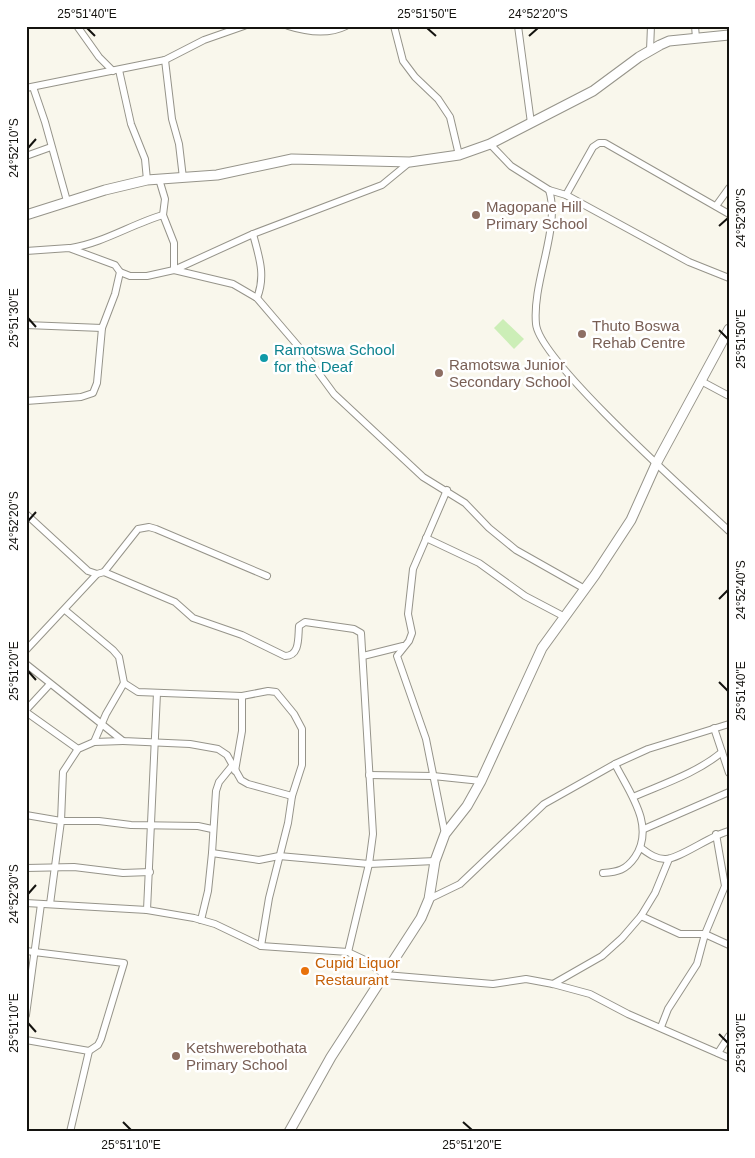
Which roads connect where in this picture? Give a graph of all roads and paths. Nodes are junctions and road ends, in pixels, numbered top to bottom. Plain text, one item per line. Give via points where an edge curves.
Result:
1 (78, 26) edge
2 (288, 26) edge
3 (346, 26) edge
4 (394, 26) edge
5 (518, 26) edge
6 (651, 26) edge
7 (695, 26) edge
8 (240, 27) edge
9 (729, 35) edge
10 (696, 38) junction
11 (650, 50) junction
12 (165, 60) junction
13 (116, 70) junction
14 (30, 87) edge
15 (532, 123) junction
16 (490, 144) junction
17 (51, 147) junction
18 (26, 156) edge
19 (459, 156) junction
20 (410, 162) junction
21 (184, 178) junction
22 (159, 179) junction
23 (148, 180) junction
24 (729, 188) edge
25 (549, 190) junction
26 (566, 195) junction
27 (67, 201) junction
28 (716, 206) junction
29 (27, 213) edge
30 (729, 214) edge
31 (163, 215) junction
32 (253, 234) junction
33 (69, 248) junction
34 (26, 251) edge
35 (174, 270) junction
36 (120, 272) junction
37 (729, 278) edge
38 (257, 298) junction
39 (26, 325) edge
40 (102, 328) junction
41 (729, 329) edge
42 (701, 381) junction
43 (729, 396) edge
44 (26, 401) edge
45 (658, 462) junction
46 (447, 490) junction
47 (26, 514) edge
48 (729, 532) edge
49 (426, 538) junction
50 (104, 572) junction
51 (97, 574) junction
52 (267, 576) dead end
53 (585, 589) junction
54 (65, 610) junction
55 (565, 617) junction
56 (404, 646) junction
57 (26, 650) edge
58 (363, 656) junction
59 (26, 664) edge
60 (50, 684) junction
61 (124, 684) junction
62 (157, 693) junction
63 (242, 696) junction
64 (26, 711) edge
65 (103, 724) junction
66 (729, 724) edge
67 (714, 728) junction
68 (123, 741) junction
69 (94, 742) junction
70 (153, 743) junction
71 (78, 749) junction
72 (722, 752) junction
73 (615, 764) junction
74 (234, 769) junction
75 (729, 773) edge
76 (368, 775) junction
77 (433, 776) junction
78 (481, 781) junction
79 (729, 792) edge
80 (292, 796) junction
81 (633, 797) junction
82 (26, 815) edge
83 (61, 822) junction
84 (152, 826) junction
85 (212, 829) junction
86 (644, 829) junction
87 (729, 831) edge
88 (445, 834) junction
89 (716, 834) junction
90 (641, 848) junction
91 (212, 853) junction
92 (279, 856) junction
93 (669, 859) junction
94 (435, 861) junction
95 (369, 864) junction
96 (55, 867) junction
97 (26, 868) edge
98 (150, 872) junction
99 (603, 874) dead end
100 (429, 899) junction
101 (26, 903) edge
102 (41, 904) junction
103 (50, 904) junction
104 (147, 910) junction
105 (641, 916) junction
106 (201, 920) junction
107 (705, 934) junction
108 (729, 945) edge
109 (261, 946) junction
110 (30, 952) edge
111 (348, 952) junction
112 (385, 975) junction
113 (552, 984) junction
114 (26, 1015) edge
115 (661, 1027) junction
116 (729, 1036) edge
117 (26, 1040) edge
118 (89, 1051) junction
119 (718, 1053) junction
120 (729, 1058) edge
121 (70, 1132) edge
122 (289, 1132) edge

1 - 13 street via 99,57
2 - 3 street via 319,32
4 - 19 street via 403,61 450,117
5 - 15 street
6 - 11 street
7 - 10 street
8 - 12 street via 204,40
9 - 10 street
10 - 11 street via 669,41
11 - 15 street via 593,91
12 - 13 street
12 - 21 street
13 - 14 street
13 - 23 street via 145,159
14 - 17 street via 45,122
15 - 16 street
16 - 19 street
16 - 25 street via 511,166
17 - 18 street
17 - 27 street
19 - 20 street
20 - 21 street via 292,159
20 - 32 street via 382,185
21 - 22 street
22 - 23 street
22 - 31 street via 165,199
23 - 27 street
24 - 28 street
25 - 26 street
25 - 45 street via 552,209 538,286 536,327 547,348 588,395
26 - 28 street via 593,147 605,143
26 - 37 street via 689,262
27 - 29 street
28 - 30 street
31 - 33 street via 98,241
31 - 35 street via 174,243
32 - 35 street
32 - 38 street via 262,271
33 - 34 street
33 - 36 street via 115,265
35 - 36 street via 147,276
35 - 38 street via 233,284
36 - 40 street
38 - 46 street via 334,394 423,477
39 - 40 street
40 - 44 street via 97,383 93,392 81,397
41 - 42 street
42 - 43 street
42 - 45 street
45 - 48 street
45 - 53 street via 632,520
46 - 49 street
46 - 53 street via 516,550
47 - 51 street via 88,571
49 - 55 street via 479,563 525,596
49 - 56 street via 413,569 408,614 412,633 410,642
50 - 51 street
50 - 52 street via 138,529 149,527
50 - 58 street via 175,602 193,618 242,635 285,656 296,650 299,626 305,622 359,631
51 - 54 street
53 - 55 street
54 - 57 street
54 - 61 street via 119,657
55 - 78 street via 542,648
56 - 58 street
56 - 77 street via 398,659 426,739
58 - 76 street
59 - 60 street
60 - 64 street
60 - 65 street
61 - 62 street via 138,692
61 - 65 street
62 - 63 street
62 - 70 street
63 - 74 street via 242,731
63 - 80 street via 276,692 299,721 302,765
64 - 71 street
65 - 68 street
65 - 69 street
66 - 67 street
67 - 72 street
67 - 73 street via 648,749
68 - 69 street
68 - 70 street
69 - 71 street
70 - 74 street via 218,749 227,755
70 - 84 street
71 - 83 street via 63,772
72 - 75 street
72 - 81 street via 713,760
73 - 81 street
73 - 100 street via 544,804 460,884
74 - 80 street via 248,784
74 - 85 street via 219,782
76 - 77 street
76 - 95 street via 373,834
77 - 78 street
77 - 88 street
78 - 88 street
79 - 86 street
80 - 92 street
81 - 86 street
82 - 83 street
83 - 84 street via 99,820
83 - 96 street
84 - 85 street via 173,824
84 - 98 street
85 - 91 street
86 - 90 street
87 - 89 street
88 - 94 street
89 - 93 street
89 - 107 street via 725,886
90 - 93 street via 654,857
90 - 99 street via 623,870
91 - 92 street via 259,860
91 - 106 street
92 - 95 street
92 - 109 street
93 - 105 street
94 - 95 street
94 - 100 street
95 - 111 street
96 - 97 street
96 - 98 street
96 - 103 street
98 - 104 street
100 - 112 street via 421,918
101 - 102 street
102 - 103 street
102 - 110 street
103 - 104 street
104 - 106 street
105 - 107 street via 680,934
105 - 113 street via 602,956
106 - 109 street
107 - 108 street
107 - 115 street via 697,964 668,1009
109 - 111 street
110 - 114 street via 33,972
110 - 118 street via 124,963 101,1039
111 - 112 street
112 - 113 street via 493,984 526,978
112 - 122 street via 331,1057
113 - 115 street via 590,994
115 - 119 street
116 - 119 street
117 - 118 street
118 - 121 street
119 - 120 street

